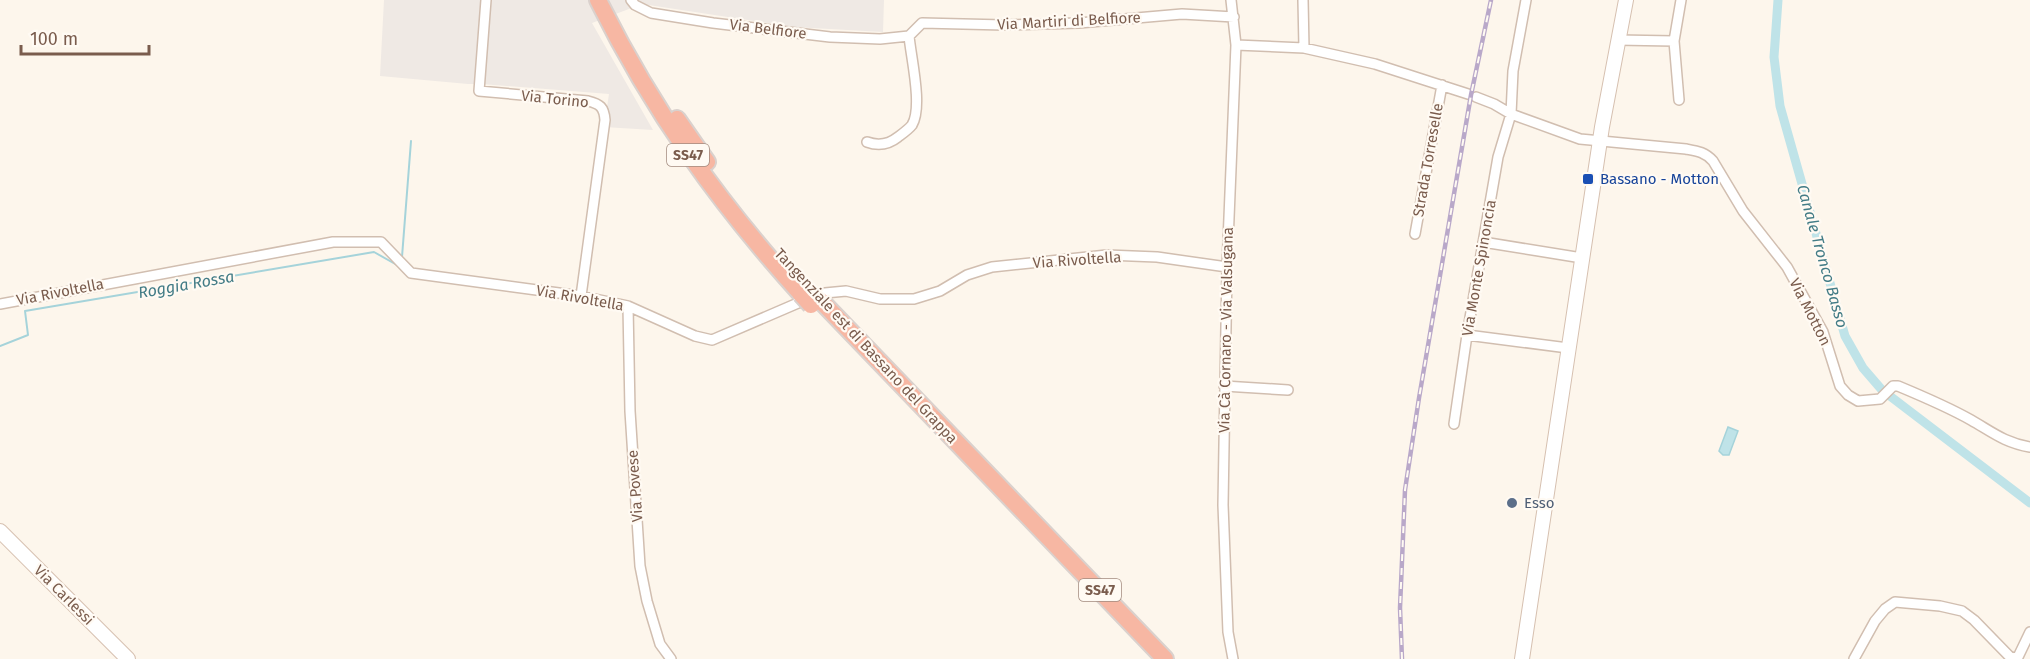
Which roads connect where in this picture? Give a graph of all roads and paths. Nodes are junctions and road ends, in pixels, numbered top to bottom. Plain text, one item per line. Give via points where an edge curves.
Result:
1 (486, 0) edge
2 (598, 0) edge
3 (609, 0) edge
4 (631, 0) edge
5 (1231, 0) edge
6 (1303, 0) edge
7 (1526, 0) edge
8 (1626, 0) edge
9 (1681, 0) edge
10 (1234, 17) junction
11 (909, 36) junction
12 (1617, 40) junction
13 (1674, 41) junction
14 (1236, 45) junction
15 (1304, 48) junction
16 (1442, 85) junction
17 (1679, 100) dead end
18 (1511, 114) junction
19 (1601, 141) junction
20 (867, 142) dead end
21 (1415, 234) dead end
22 (1483, 242) junction
23 (1582, 258) junction
24 (1227, 267) junction
25 (581, 296) junction
26 (811, 298) junction
27 (0, 304) edge
28 (628, 306) junction
29 (1467, 335) junction
30 (1568, 348) junction
31 (1224, 386) junction
32 (1288, 390) dead end
33 (1454, 424) dead end
34 (2030, 447) edge
35 (1024, 518) junction
36 (0, 531) edge
37 (2030, 632) edge
38 (128, 659) edge
39 (671, 659) edge
40 (1154, 659) edge
41 (1165, 659) edge
42 (1233, 659) edge
43 (1522, 659) edge
44 (1854, 659) edge

1 - 25 street, Via Torino via 478,91 588,101 600,104 605,111
2 - 26 highway, Tangenziale est di Bassano del Grappa / SS47 via 682,147 753,240
3 - 26 highway, Tangenziale est di Bassano del Grappa / SS47 via 666,101 717,178
4 - 11 street, Via Belfiore via 651,13 713,23 830,37
5 - 10 street, Via Cà Cornaro - Via Valsugana
6 - 15 street
7 - 18 street, Via Monte Spinoncia via 1513,71
8 - 12 main road
9 - 13 street
10 - 11 street, Via Martiri di Belfiore via 1182,14 1079,23 922,23
10 - 14 street, Via Cà Cornaro - Via Valsugana
11 - 20 street via 917,96 911,126 886,144
12 - 13 street
12 - 19 main road
13 - 17 street
14 - 15 street, Strada Torreselle
14 - 24 street, Via Cà Cornaro - Via Valsugana
15 - 16 street, Strada Torreselle
16 - 18 street, Strada Torreselle
16 - 21 street, Strada Torreselle
18 - 19 street, Strada Torreselle via 1580,139
18 - 22 street, Via Monte Spinoncia via 1498,157
19 - 23 main road
19 - 34 street, Via Motton via 1686,149 1702,152 1713,161 1743,211 1787,267 1823,332 1840,386 1848,395 1858,401 1880,399 1893,386 1903,388 2015,445
22 - 23 street
22 - 29 street, Via Monte Spinoncia
23 - 30 main road
24 - 28 street, Via Rivoltella via 1107,255 992,267 967,274 940,291 914,298 880,299 846,291 825,292 712,340
24 - 31 street, Via Cà Cornaro - Via Valsugana
25 - 27 street, Via Rivoltella via 411,273 381,242 333,242
25 - 28 street, Via Rivoltella
26 - 35 highway, Tangenziale est di Bassano del Grappa / SS47
28 - 39 street, Via Povese via 640,566 660,644
29 - 30 street
29 - 33 street, Via Monte Spinoncia
30 - 43 main road
31 - 32 street
31 - 42 street, Via Cà Cornaro - Via Valsugana via 1224,555
35 - 40 highway, Tangenziale est di Bassano del Grappa / SS47
35 - 41 highway, Tangenziale est di Bassano del Grappa / SS47
36 - 38 main road, Via Carlessi
37 - 44 street via 2018,657 2011,658 1962,611 1895,602 1875,621

